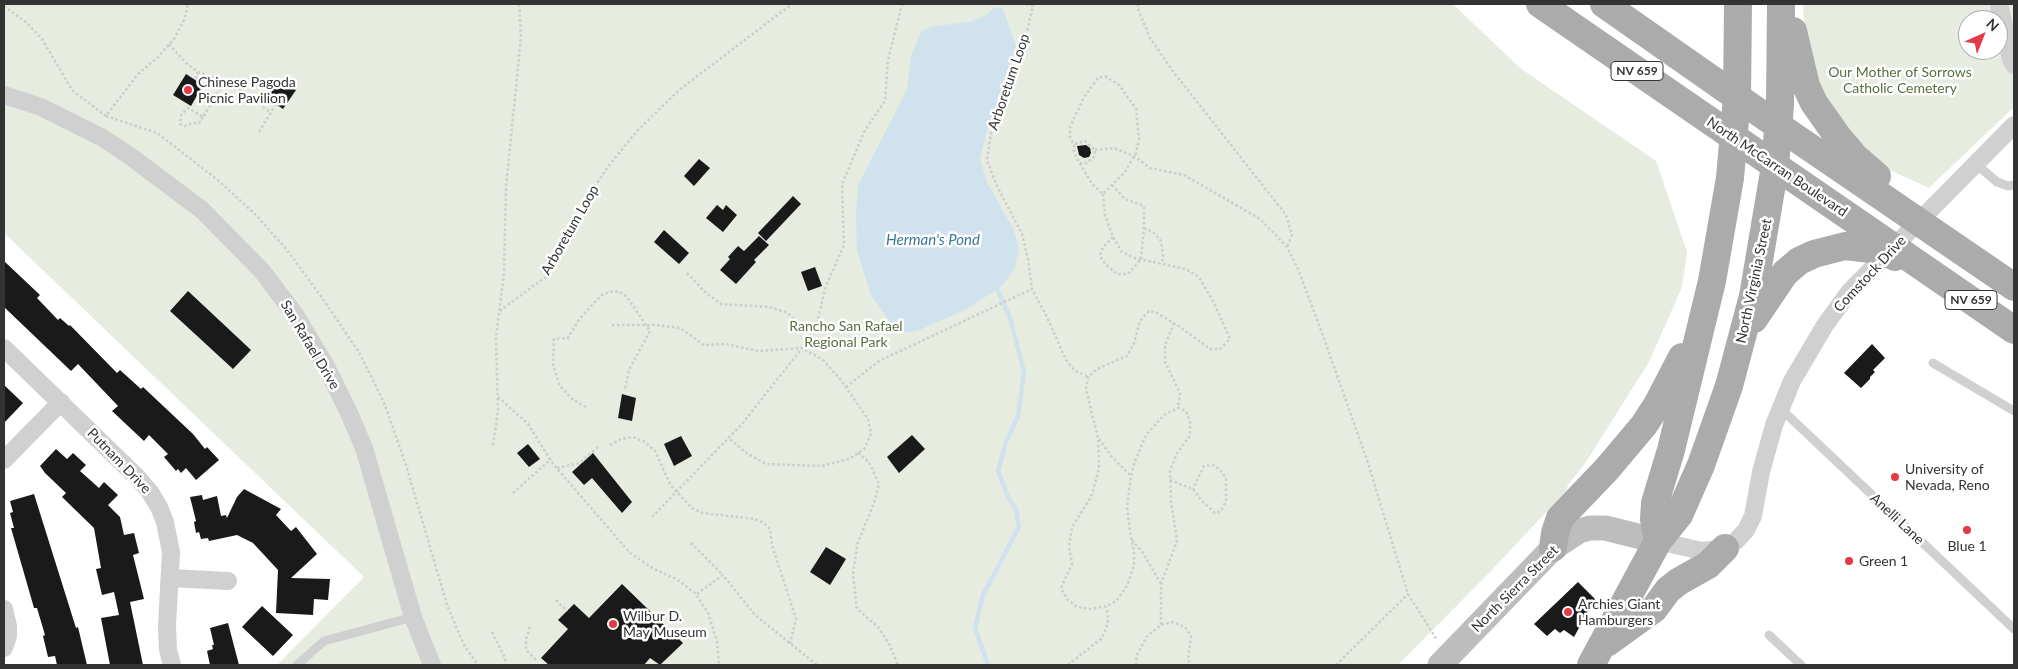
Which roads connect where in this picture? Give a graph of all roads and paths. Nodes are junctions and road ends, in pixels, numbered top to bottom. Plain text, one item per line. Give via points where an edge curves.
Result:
1 (188, 4) edge
2 (518, 4) edge
3 (792, 4) edge
4 (902, 4) edge
5 (1026, 4) edge
6 (1138, 4) edge
7 (1540, 4) edge
8 (1604, 4) edge
9 (1738, 4) edge
10 (1782, 4) edge
11 (1786, 4) edge
12 (1999, 4) edge
13 (1033, 5) edge
14 (4, 6) edge
15 (169, 44) junction
16 (2014, 66) edge
17 (198, 72) junction
18 (225, 81) junction
19 (199, 82) dead end
20 (4, 95) edge
21 (1737, 97) junction
22 (276, 104) dead end
23 (271, 113) junction
24 (203, 117) junction
25 (1777, 125) junction
26 (2014, 125) edge
27 (259, 132) dead end
28 (1734, 137) junction
29 (1074, 145) junction
30 (1095, 150) junction
31 (1134, 156) junction
32 (1080, 163) junction
33 (1976, 164) junction
34 (1775, 166) junction
35 (1112, 185) junction
36 (2014, 185) edge
37 (1103, 194) junction
38 (1892, 196) junction
39 (1144, 228) junction
40 (1112, 237) junction
41 (1287, 247) junction
42 (1141, 259) junction
43 (1162, 264) junction
44 (1927, 270) junction
45 (687, 274) dead end
46 (2014, 287) edge
47 (1032, 288) junction
48 (500, 310) junction
49 (1702, 321) junction
50 (1174, 323) junction
51 (612, 325) dead end
52 (2014, 330) edge
53 (810, 335) junction
54 (1742, 341) junction
55 (4, 348) edge
56 (802, 348) junction
57 (1933, 363) dead end
58 (1088, 377) junction
59 (846, 387) junction
60 (625, 389) dead end
61 (498, 398) junction
62 (61, 402) junction
63 (586, 407) dead end
64 (1178, 408) junction
65 (1780, 408) junction
66 (2014, 411) edge
67 (728, 438) junction
68 (1098, 438) junction
69 (493, 445) dead end
70 (610, 445) dead end
71 (598, 448) dead end
72 (858, 453) junction
73 (551, 459) junction
74 (4, 460) edge
75 (557, 468) junction
76 (1130, 476) junction
77 (1170, 480) junction
78 (1194, 489) junction
79 (677, 493) junction
80 (513, 494) dead end
81 (652, 517) dead end
82 (1132, 540) junction
83 (1658, 541) junction
84 (692, 543) dead end
85 (1553, 548) junction
86 (1724, 548) junction
87 (723, 575) junction
88 (170, 578) junction
89 (228, 581) dead end
90 (1161, 584) junction
91 (696, 594) junction
92 (1408, 594) junction
93 (556, 600) dead end
94 (1107, 606) junction
95 (4, 609) edge
96 (567, 611) dead end
97 (414, 617) junction
98 (1161, 625) junction
99 (530, 628) dead end
100 (2014, 629) edge
101 (492, 632) dead end
102 (1769, 635) dead end
103 (790, 644) junction
104 (4, 648) edge
105 (1596, 656) edge
106 (1444, 660) edge
107 (537, 662) dead end
108 (172, 665) edge
109 (297, 665) edge
110 (432, 665) edge
111 (506, 665) edge
112 (719, 665) edge
113 (817, 665) edge
114 (898, 665) edge
115 (1068, 665) edge
116 (1136, 665) edge
117 (1190, 665) edge
118 (1336, 665) edge
119 (1801, 665) edge

1 - 15 path via 185,18
2 - 48 path via 522,36 506,187
3 - 48 path, Arboretum Loop via 679,90 637,132 607,168 576,216 547,276
4 - 53 path via 888,60 885,101 865,130 842,184 844,245
5 - 13 path, Arboretum Loop
6 - 41 path via 1150,38 1172,70 1286,215 1292,234
7 - 28 main road, North McCarran Boulevard / NV 659
8 - 21 main road, NV 659
9 - 21 main road
10 - 25 main road, North Virginia Street
11 - 38 main road via 1806,86 1814,103 1838,137
12 - 16 street
13 - 47 path, Arboretum Loop via 1026,35 991,133 987,160 1022,234
14 - 15 path via 27,22 42,39 72,90 106,116 138,74
15 - 17 path
17 - 18 path
17 - 19 path
18 - 23 path via 231,82
18 - 24 path
20 - 97 street, San Rafael Drive via 41,107 130,156 202,210 262,271 296,316 349,413 364,448
21 - 25 main road, NV 659
21 - 28 main road
22 - 23 path
23 - 27 path
24 - 24 path via 188,108 181,115 180,124 199,123
25 - 34 main road, North Virginia Street
25 - 38 main road, NV 659
26 - 33 street, Comstock Drive
28 - 34 main road, North McCarran Boulevard / NV 659
28 - 49 main road via 1725,213
29 - 30 path via 1085,141
29 - 31 path via 1070,127 1084,97 1098,78 1105,76 1119,85 1136,109 1139,138
29 - 32 path via 1074,153
30 - 31 path via 1114,148
30 - 32 path via 1094,157
31 - 35 path
31 - 41 path via 1150,168 1184,175 1260,219
32 - 37 path via 1092,184
33 - 36 lane via 1997,182
33 - 65 street, Comstock Drive via 1850,291 1808,353
34 - 44 main road, North McCarran Boulevard / NV 659
34 - 54 main road, North Virginia Street via 1759,265
35 - 37 path
35 - 39 path via 1124,200 1144,206
37 - 40 path
38 - 46 main road, NV 659
39 - 42 path
39 - 43 path via 1161,241
40 - 42 path via 1122,252
40 - 42 path via 1100,256 1117,274 1128,274
41 - 92 path via 1298,269 1367,460
42 - 43 path
43 - 50 path via 1186,269 1199,277 1230,339 1220,349 1210,349
44 - 52 main road, North McCarran Boulevard / NV 659
44 - 54 main road via 1879,250 1845,246 1814,254 1785,273
45 - 53 path via 721,304 768,307 788,313
47 - 58 path, Arboretum Loop via 1066,360 1074,370
47 - 59 path via 880,361
48 - 61 path via 496,338
49 - 83 main road via 1655,503
49 - 85 main road via 1644,424 1607,470 1560,518
50 - 58 path via 1149,311 1140,320 1127,356 1097,369
50 - 64 path via 1165,345 1165,362 1180,394
51 - 56 path via 680,328 704,345 726,344 758,351
53 - 56 path
54 - 83 main road, North Virginia Street via 1716,426 1695,480 1679,515
55 - 62 street, Putnam Drive
56 - 59 path via 823,360
56 - 67 path
57 - 66 lane
58 - 68 path via 1086,389
59 - 72 path via 868,419 871,434 864,449
60 - 63 path via 629,370 650,331 627,297 613,291 602,294 568,338 554,339 554,364 560,386 572,399
61 - 69 path
61 - 73 path via 528,424
62 - 74 street
62 - 88 street, Putnam Drive via 150,492 169,537
64 - 76 path via 1164,415 1146,434
64 - 77 path via 1186,411 1190,436 1177,453
65 - 86 street, Comstock Drive via 1763,463 1752,516 1746,530
65 - 100 lane, Anelli Lane
67 - 72 path via 766,464 822,466
67 - 79 path
68 - 76 path
68 - 94 path via 1099,469 1091,497 1072,527 1069,546 1072,564 1061,588 1077,607
70 - 79 path via 633,437 645,442 655,451
71 - 75 path via 580,463
72 - 114 path via 869,462 879,484 857,545 853,575 857,609 878,627 890,644
73 - 75 path
73 - 80 path
75 - 91 path via 630,553
76 - 82 path via 1127,507
77 - 78 path
77 - 90 path via 1177,541
78 - 78 path via 1209,509 1216,513 1221,511 1226,501 1226,478 1220,470 1213,465 1204,466
79 - 81 path
79 - 103 path via 692,508 703,513 755,519 770,529 772,545 796,619
82 - 90 path
82 - 94 path via 1134,558 1127,586 1116,601
83 - 85 main road, North Sierra Street via 1604,528 1590,528 1575,533
83 - 86 street via 1702,551
83 - 105 main road, North Virginia Street
84 - 87 path
85 - 106 main road, North Sierra Street
86 - 105 main road via 1708,566 1668,590 1654,609
87 - 91 path
87 - 103 path via 755,615
88 - 89 street
88 - 108 street, Putnam Drive via 167,626
90 - 98 path
91 - 112 path via 708,613 717,642
92 - 106 path
92 - 118 path
93 - 96 path
94 - 115 path via 1108,623 1102,638
95 - 104 street via 8,626
97 - 109 lane via 324,642
97 - 110 street, San Rafael Drive
98 - 116 path via 1146,636
98 - 117 path via 1172,622 1185,627 1191,636
99 - 107 path via 526,650
101 - 111 path
102 - 119 lane
103 - 113 path

